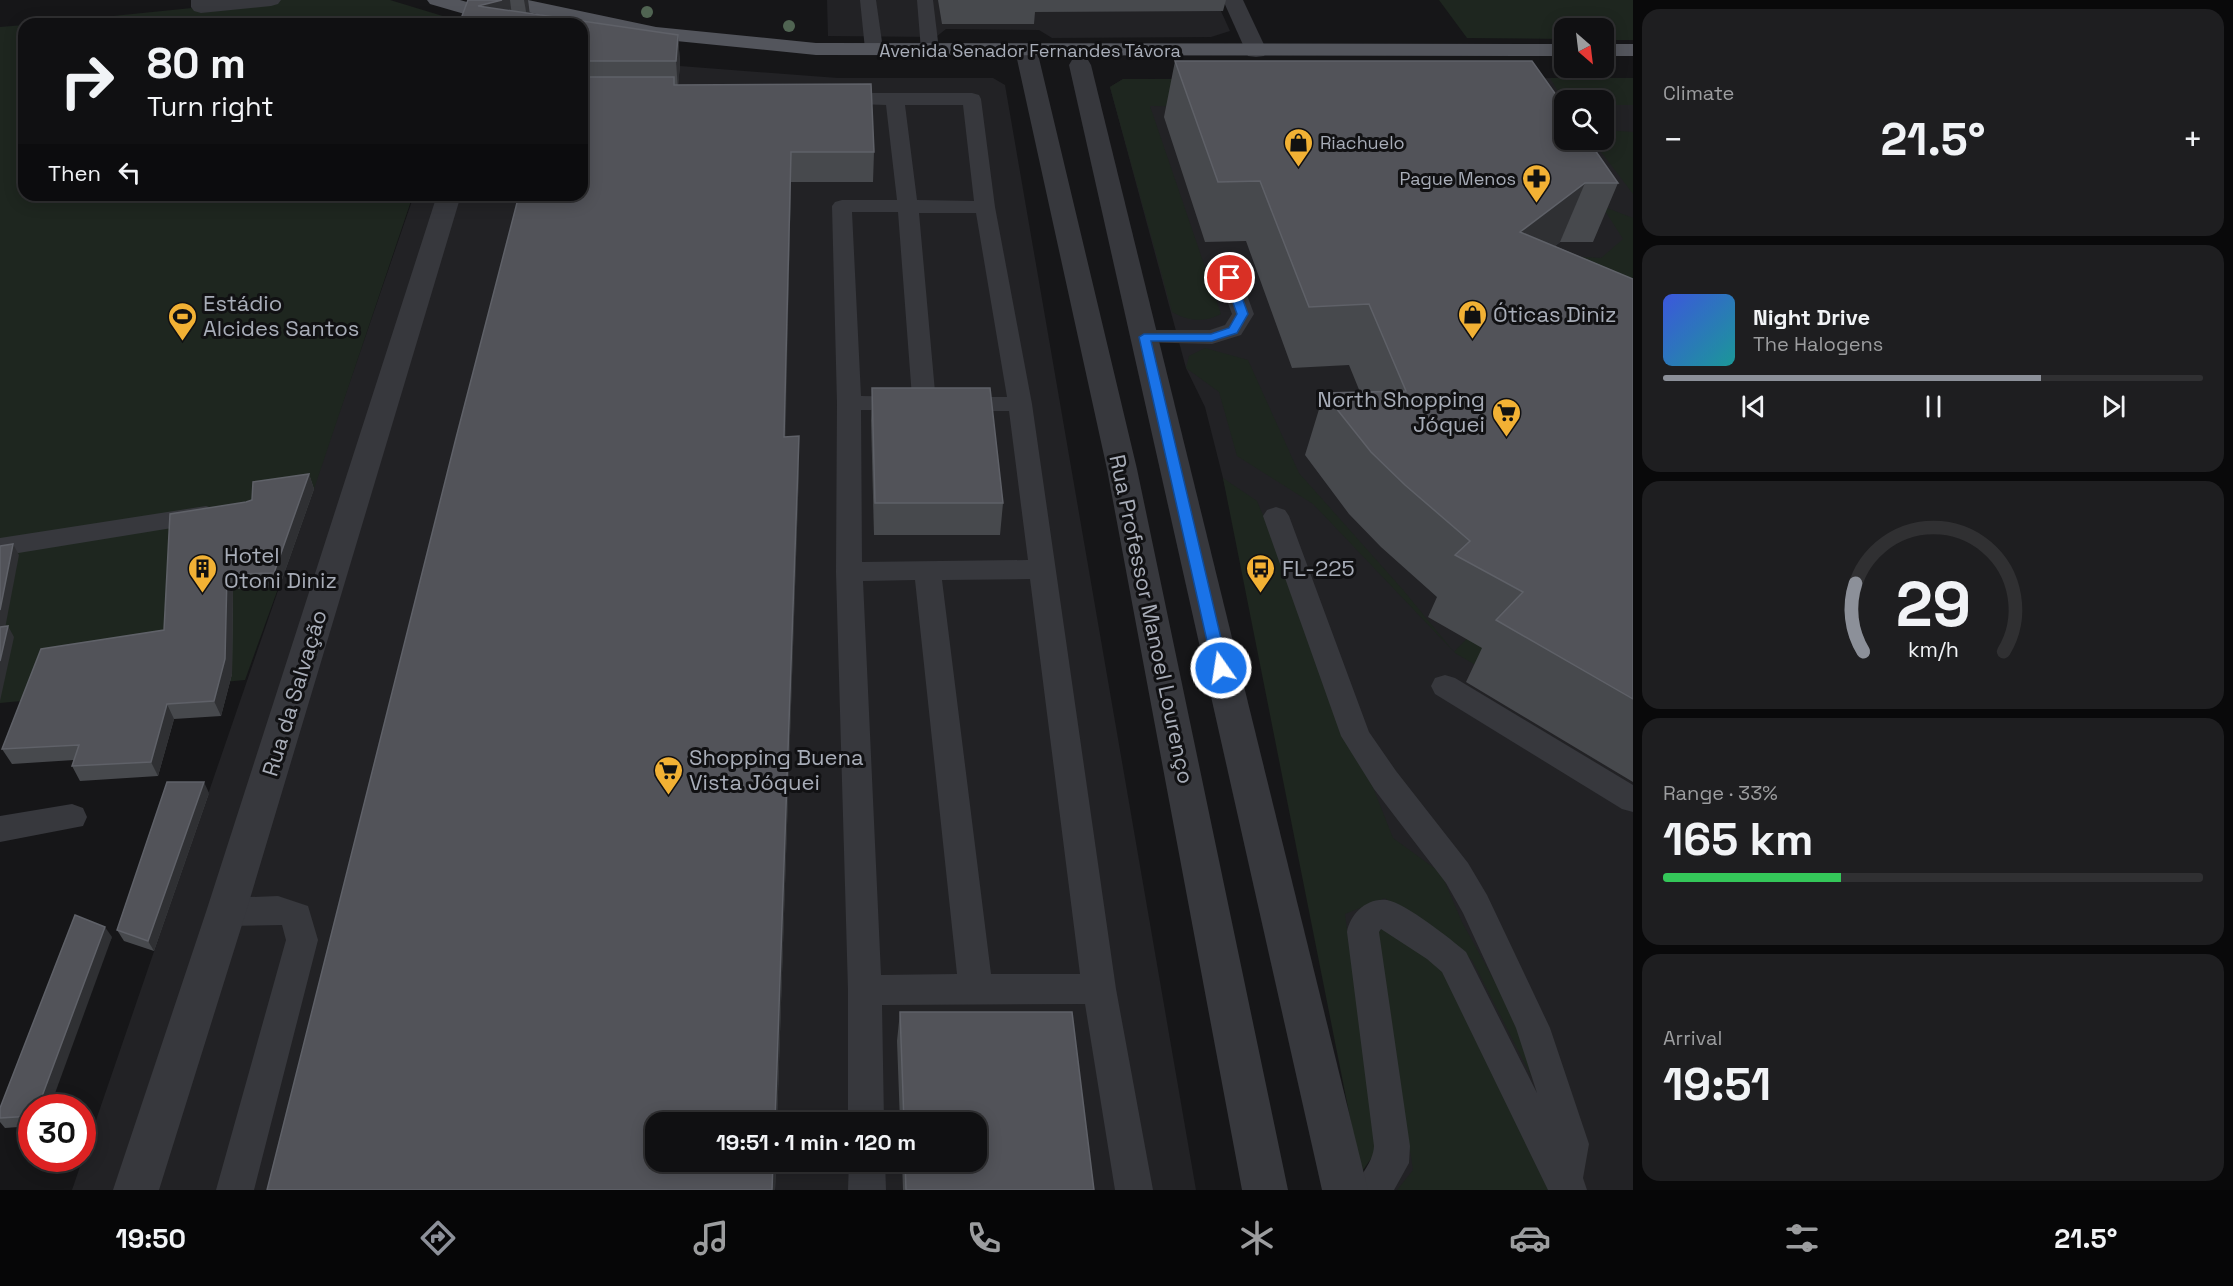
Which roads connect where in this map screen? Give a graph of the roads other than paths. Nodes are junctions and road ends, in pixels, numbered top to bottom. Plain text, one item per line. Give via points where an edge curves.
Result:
1 (201, 0) edge
2 (271, 0) edge
3 (437, 0) edge
4 (499, 0) edge
5 (868, 0) edge
6 (925, 0) edge
7 (1233, 0) edge
8 (501, 18) edge
9 (585, 18) edge
10 (588, 19) edge
11 (588, 38) edge
12 (874, 49) junction
13 (930, 50) junction
14 (1554, 50) edge
15 (1614, 50) edge
16 (1633, 50) edge
17 (1256, 51) junction
18 (1027, 57) junction
19 (1554, 64) edge
20 (1614, 64) edge
21 (1633, 64) edge
22 (1080, 65) junction
23 (814, 99) edge
24 (896, 99) junction
25 (447, 201) edge
26 (908, 206) junction
27 (985, 207) junction
28 (1223, 260) dead end
29 (1092, 337) junction
30 (1144, 337) junction
31 (849, 403) junction
32 (924, 403) junction
33 (1020, 404) junction
34 (231, 511) edge
35 (1276, 516) dead end
36 (0, 547) edge
37 (1043, 569) junction
38 (927, 570) junction
39 (849, 572) junction
40 (1445, 686) dead end
41 (1633, 800) edge
42 (72, 817) dead end
43 (0, 829) edge
44 (226, 912) junction
45 (1099, 989) junction
46 (865, 990) junction
47 (976, 990) junction
48 (866, 1112) edge
49 (867, 1172) edge
50 (1567, 1186) edge
51 (136, 1190) edge
52 (235, 1190) edge
53 (867, 1190) edge
54 (1134, 1190) edge
55 (1265, 1190) edge
56 (1345, 1190) edge
57 (1372, 1190) edge

1 - 2 street via 201,7
3 - 8 main road
4 - 9 main road, Avenida Senador Fernandes Távora
5 - 12 lane
6 - 13 lane
7 - 17 street
10 - 12 main road, Avenida Senador Fernandes Távora via 656,33 816,49
11 - 18 main road, Avenida Senador Fernandes Távora via 682,52 822,65
12 - 13 main road, Avenida Senador Fernandes Távora
13 - 18 main road, Avenida Senador Fernandes Távora
14 - 17 main road, Avenida Senador Fernandes Távora
15 - 16 main road
17 - 18 main road, Avenida Senador Fernandes Távora
18 - 22 main road, Avenida Senador Fernandes Távora
18 - 29 street, Rua Professor Manoel Lourenço
19 - 22 main road, Avenida Senador Fernandes Távora
20 - 21 main road
22 - 30 street
23 - 24 lane
24 - 26 lane
24 - 27 lane via 972,99
25 - 44 street, Rua da Salvação
26 - 27 lane
26 - 31 lane via 842,206
26 - 32 lane
27 - 33 lane
28 - 30 lane via 1243,314 1233,330 1212,337
29 - 30 street
29 - 55 street, Rua Professor Manoel Lourenço via 1167,688
30 - 56 street
31 - 32 lane
31 - 39 lane
32 - 33 lane
33 - 37 lane
34 - 36 lane
35 - 50 lane via 1356,736 1462,881 1489,929 1533,1028 1571,1144
37 - 38 lane
37 - 45 lane
38 - 39 lane
38 - 47 lane
39 - 46 lane
40 - 41 lane
42 - 43 lane
44 - 51 street, Rua da Salvação
44 - 52 lane via 278,910 296,916 302,940
45 - 47 lane
45 - 54 lane
46 - 47 lane
46 - 48 lane
49 - 53 lane
50 - 57 lane via 1454,962 1386,914 1371,917 1363,932 1392,1146 1391,1163

